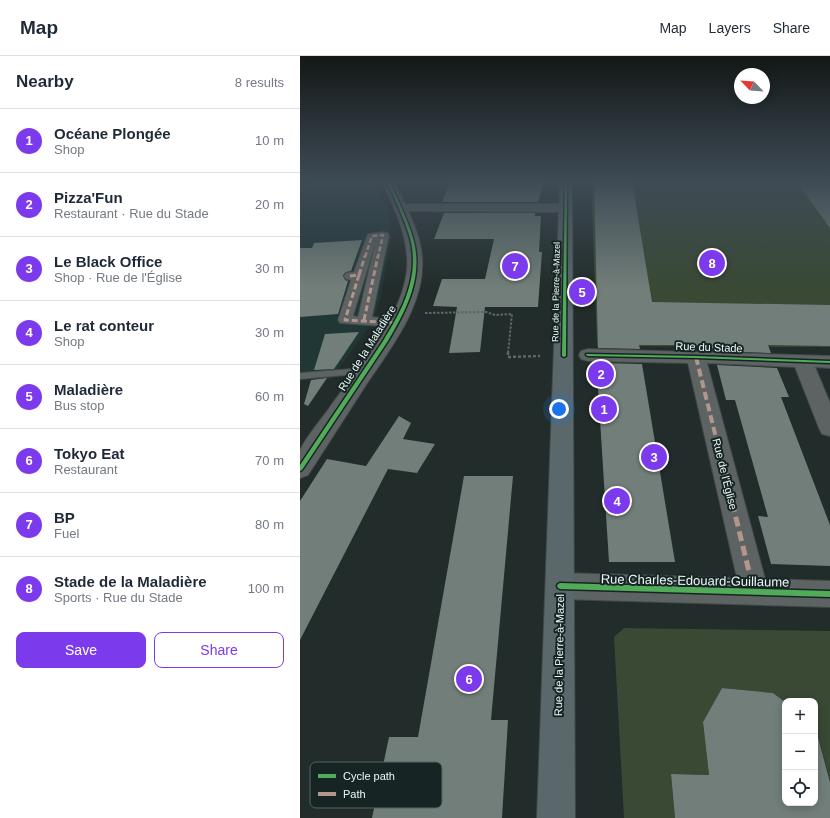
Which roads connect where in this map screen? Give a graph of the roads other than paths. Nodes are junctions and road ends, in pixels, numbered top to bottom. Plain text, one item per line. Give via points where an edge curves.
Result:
1 (403, 217) edge
2 (565, 217) edge
3 (364, 320) junction
4 (396, 322) junction
5 (588, 355) dead end
6 (696, 357) junction
7 (802, 360) junction
8 (830, 362) edge
9 (365, 371) junction
10 (300, 376) edge
11 (830, 428) edge
12 (300, 469) edge
13 (560, 586) junction
14 (754, 592) junction
15 (830, 594) edge
16 (556, 818) edge

1 - 4 street, Rue de la Maladière via 414,246 414,276
2 - 13 main road, Rue de la Pierre-à-Mazel
3 - 3 street via 346,320 355,276 372,236 383,235
3 - 4 street
4 - 9 street, Rue de la Maladière
5 - 6 street, Rue du Stade
6 - 7 street, Rue du Stade
6 - 14 street, Rue de l'Église
7 - 8 street, Rue du Stade
7 - 11 street
9 - 10 lane
9 - 12 street, Rue de la Maladière
13 - 14 street, Rue Charles-Edouard-Guillaume
13 - 16 main road, Rue de la Pierre-à-Mazel
14 - 15 street, Rue Charles-Edouard-Guillaume

